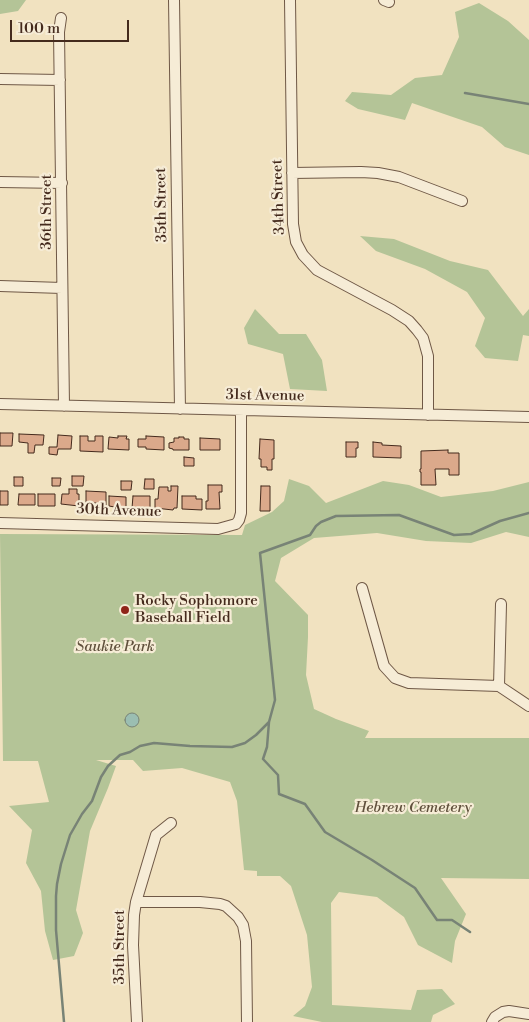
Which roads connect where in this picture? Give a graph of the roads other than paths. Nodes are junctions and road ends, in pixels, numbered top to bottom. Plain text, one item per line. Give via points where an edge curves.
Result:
1 (174, 0) edge
2 (290, 0) edge
3 (61, 18) dead end
4 (0, 80) edge
5 (60, 80) junction
6 (292, 172) junction
7 (0, 182) edge
8 (62, 183) junction
9 (462, 201) dead end
10 (0, 286) edge
11 (62, 288) junction
12 (0, 404) edge
13 (64, 406) junction
14 (180, 409) junction
15 (241, 410) junction
16 (428, 415) junction
17 (529, 417) edge
18 (0, 523) edge
19 (362, 588) dead end
20 (501, 604) dead end
21 (499, 686) junction
22 (529, 706) edge
23 (171, 823) dead end
24 (136, 902) junction
25 (529, 1014) edge
26 (494, 1019) edge
27 (137, 1022) edge
28 (247, 1022) edge

1 - 14 street, 35th Street
2 - 6 street, 34th Street
3 - 5 street, 36th Street
4 - 5 street
5 - 8 street, 36th Street
6 - 9 street via 378,173
6 - 16 street, 34th Street via 292,224 303,255 316,270 409,321 424,338 428,356
7 - 8 street
8 - 11 street, 36th Street
10 - 11 street
11 - 13 street, 36th Street
12 - 13 street, 31st Avenue
13 - 14 street, 31st Avenue
14 - 15 street, 31st Avenue
15 - 16 street, 31st Avenue
15 - 18 street, 30th Avenue via 241,513 236,524 218,529
16 - 17 street, 31st Avenue
19 - 21 street via 384,666 396,678 409,684
20 - 21 street
21 - 22 street
23 - 24 street, 35th Street via 156,835
24 - 27 street, 35th Street via 133,945
24 - 28 street via 220,904 238,917 246,941
25 - 26 street via 509,1011 498,1014

